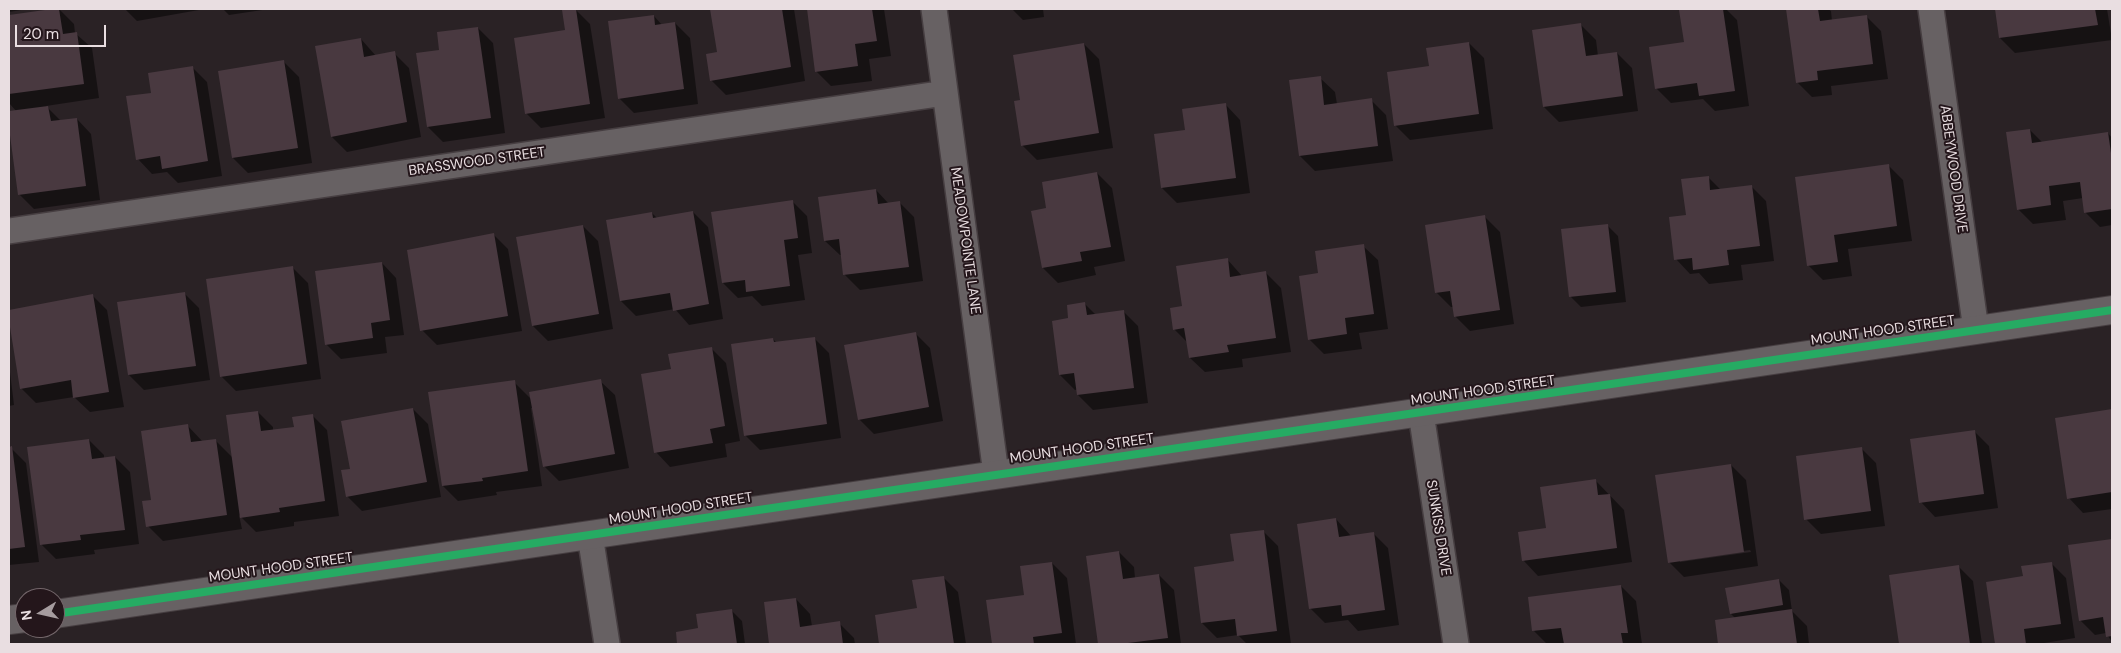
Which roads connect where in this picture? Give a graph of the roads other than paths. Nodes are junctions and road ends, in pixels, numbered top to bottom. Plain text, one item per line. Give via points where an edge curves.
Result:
1 (934, 9) edge
2 (1931, 9) edge
3 (946, 94) junction
4 (9, 231) edge
5 (2112, 310) edge
6 (1976, 330) junction
7 (1421, 413) junction
8 (996, 474) junction
9 (590, 535) junction
10 (65, 613) edge
11 (607, 644) edge
12 (1456, 644) edge

1 - 3 street, MEADOWPOINTE LANE
2 - 6 street, ABBEYWOOD DRIVE
3 - 4 street, BRASSWOOD STREET
3 - 8 street, MEADOWPOINTE LANE
5 - 6 street, MOUNT HOOD STREET
6 - 7 street, MOUNT HOOD STREET
7 - 8 street, MOUNT HOOD STREET
7 - 12 street, SUNKISS DRIVE
8 - 9 street, MOUNT HOOD STREET
9 - 10 street, MOUNT HOOD STREET
9 - 11 street

